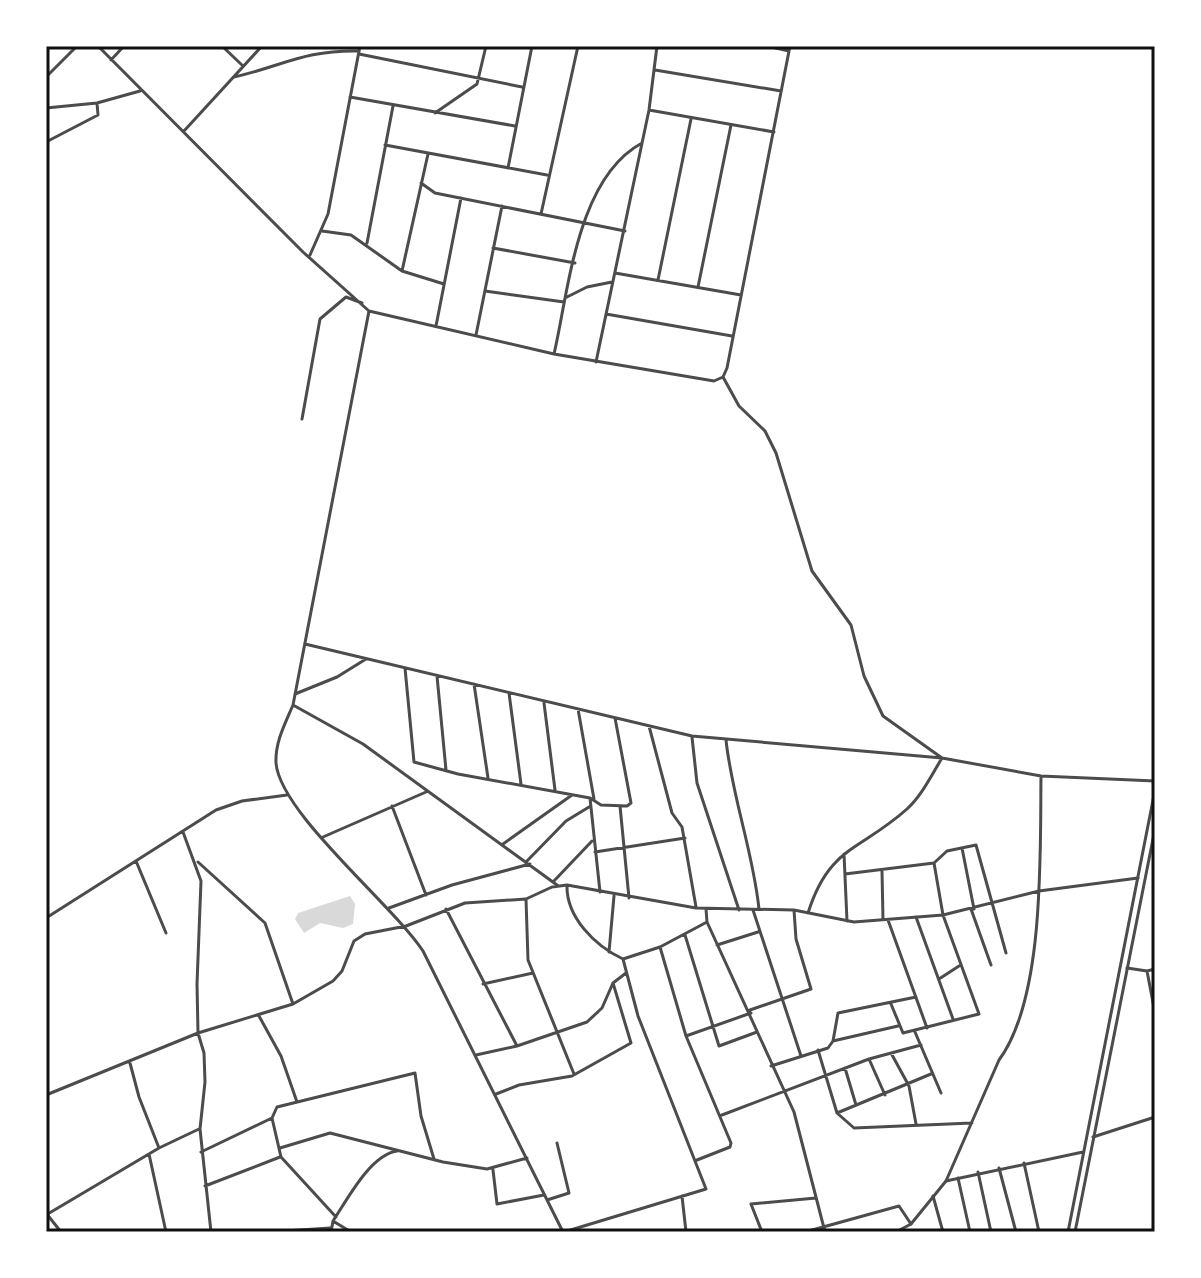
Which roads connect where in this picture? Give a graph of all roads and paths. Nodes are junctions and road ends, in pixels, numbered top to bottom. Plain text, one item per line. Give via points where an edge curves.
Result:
1 (77, 46) edge
2 (98, 46) edge
3 (124, 46) edge
4 (222, 46) edge
5 (262, 46) edge
6 (486, 46) edge
7 (532, 46) edge
8 (578, 46) edge
9 (657, 46) edge
10 (767, 46) edge
11 (789, 49) edge
12 (359, 50) edge
13 (111, 60) junction
14 (243, 66) junction
15 (655, 70) junction
16 (46, 77) edge
17 (234, 77) junction
18 (480, 78) junction
19 (522, 87) junction
20 (141, 91) junction
21 (782, 91) junction
22 (350, 97) junction
23 (97, 103) junction
24 (393, 106) junction
25 (46, 108) edge
26 (649, 110) junction
27 (435, 113) junction
28 (691, 119) junction
29 (731, 125) junction
30 (515, 126) junction
31 (184, 131) junction
32 (774, 132) junction
33 (46, 142) edge
34 (642, 143) junction
35 (385, 145) junction
36 (428, 153) junction
37 (508, 168) junction
38 (548, 175) junction
39 (421, 183) junction
40 (461, 198) junction
41 (502, 206) junction
42 (541, 214) junction
43 (582, 221) junction
44 (322, 231) junction
45 (625, 231) junction
46 (367, 243) junction
47 (493, 248) junction
48 (309, 257) junction
49 (575, 263) junction
50 (402, 271) junction
51 (615, 273) junction
52 (658, 280) junction
53 (613, 282) junction
54 (444, 284) junction
55 (698, 287) junction
56 (485, 291) junction
57 (742, 295) junction
58 (567, 300) junction
59 (364, 304) junction
60 (369, 311) junction
61 (606, 314) junction
62 (436, 326) junction
63 (476, 335) junction
64 (734, 336) junction
65 (554, 354) junction
66 (596, 362) junction
67 (723, 377) junction
68 (302, 419) dead end
69 (305, 644) junction
70 (366, 659) junction
71 (405, 668) junction
72 (437, 676) junction
73 (474, 684) junction
74 (509, 693) junction
75 (295, 694) junction
76 (544, 701) junction
77 (293, 705) junction
78 (578, 709) junction
79 (615, 718) junction
80 (649, 726) junction
81 (692, 736) junction
82 (726, 739) junction
83 (942, 758) junction
84 (446, 770) junction
85 (1041, 776) junction
86 (488, 778) junction
87 (1155, 781) edge
88 (521, 784) junction
89 (555, 790) junction
90 (1155, 790) edge
91 (428, 791) junction
92 (572, 794) junction
93 (287, 795) junction
94 (592, 798) junction
95 (392, 806) junction
96 (620, 806) junction
97 (590, 807) junction
98 (1155, 829) edge
99 (183, 832) junction
100 (323, 837) junction
101 (685, 838) junction
102 (593, 839) junction
103 (503, 844) junction
104 (624, 848) junction
105 (962, 848) junction
106 (595, 852) junction
107 (844, 854) junction
108 (195, 860) junction
109 (136, 861) junction
110 (528, 863) junction
111 (934, 863) junction
112 (882, 871) junction
113 (845, 874) junction
114 (1138, 878) junction
115 (553, 882) junction
116 (557, 885) junction
117 (567, 885) junction
118 (1039, 891) junction
119 (600, 892) junction
120 (426, 895) junction
121 (614, 895) junction
122 (629, 898) junction
123 (526, 899) junction
124 (990, 905) junction
125 (389, 908) junction
126 (696, 908) junction
127 (446, 909) junction
128 (706, 909) junction
129 (759, 909) junction
130 (972, 909) junction
131 (739, 910) junction
132 (753, 910) junction
133 (794, 910) junction
134 (808, 913) junction
135 (943, 915) junction
136 (916, 917) junction
137 (46, 918) edge
138 (885, 920) junction
139 (847, 921) junction
140 (707, 922) junction
141 (406, 926) junction
142 (758, 932) junction
143 (166, 933) dead end
144 (685, 935) junction
145 (717, 945) junction
146 (660, 947) junction
147 (609, 952) junction
148 (1006, 953) dead end
149 (623, 959) junction
150 (961, 965) junction
151 (991, 965) dead end
152 (1127, 968) junction
153 (1155, 969) edge
154 (1147, 971) junction
155 (626, 972) junction
156 (533, 973) junction
157 (939, 979) junction
158 (613, 983) junction
159 (483, 984) junction
160 (916, 997) junction
161 (785, 1000) junction
162 (293, 1004) junction
163 (891, 1004) junction
164 (750, 1012) junction
165 (1155, 1013) edge
166 (259, 1016) junction
167 (953, 1021) junction
168 (711, 1026) junction
169 (898, 1026) junction
170 (927, 1028) junction
171 (757, 1032) junction
172 (915, 1032) junction
173 (198, 1033) junction
174 (555, 1033) junction
175 (686, 1036) junction
176 (833, 1041) junction
177 (921, 1045) junction
178 (517, 1046) junction
179 (818, 1050) junction
180 (890, 1052) junction
181 (476, 1055) junction
182 (801, 1056) junction
183 (869, 1059) junction
184 (130, 1063) junction
185 (771, 1066) junction
186 (845, 1068) junction
187 (574, 1074) junction
188 (931, 1074) junction
189 (824, 1076) junction
190 (909, 1086) junction
191 (784, 1093) junction
192 (941, 1093) dead end
193 (496, 1094) junction
194 (46, 1095) edge
195 (885, 1095) junction
196 (297, 1102) junction
197 (856, 1105) junction
198 (837, 1113) junction
199 (722, 1115) junction
200 (1155, 1117) edge
201 (272, 1118) junction
202 (972, 1123) junction
203 (916, 1124) junction
204 (200, 1129) junction
205 (1093, 1137) junction
206 (557, 1143) dead end
207 (159, 1148) junction
208 (279, 1148) junction
209 (400, 1151) junction
210 (201, 1152) junction
211 (1083, 1152) junction
212 (149, 1154) junction
213 (281, 1157) junction
214 (527, 1158) junction
215 (434, 1159) junction
216 (697, 1160) junction
217 (1024, 1163) junction
218 (999, 1168) junction
219 (493, 1169) junction
220 (978, 1172) junction
221 (958, 1178) junction
222 (946, 1181) junction
223 (205, 1186) junction
224 (544, 1195) junction
225 (682, 1196) junction
226 (933, 1196) junction
227 (816, 1198) junction
228 (547, 1200) junction
229 (46, 1214) edge
230 (335, 1219) junction
231 (911, 1224) junction
232 (824, 1225) junction
233 (331, 1230) edge
234 (61, 1232) edge
235 (166, 1232) edge
236 (211, 1232) edge
237 (270, 1232) edge
238 (351, 1232) edge
239 (563, 1232) edge
240 (686, 1232) edge
241 (762, 1232) edge
242 (805, 1232) edge
243 (825, 1232) edge
244 (896, 1232) edge
245 (943, 1232) edge
246 (970, 1232) edge
247 (991, 1232) edge
248 (1016, 1232) edge
249 (1039, 1232) edge
250 (1068, 1232) edge
251 (1075, 1232) edge

1 - 16 street
2 - 13 street
3 - 13 street
4 - 14 street
5 - 14 street
6 - 18 street
7 - 19 street
8 - 38 street
9 - 15 street
10 - 11 street
11 - 21 street
12 - 17 street via 325,50
12 - 18 street
12 - 22 street
13 - 20 street
14 - 17 street
15 - 21 street
15 - 26 street
17 - 31 street
18 - 19 street
18 - 27 street via 469,92
19 - 30 street
20 - 23 street
20 - 31 street
21 - 32 street
22 - 24 street
22 - 44 street
23 - 25 street
23 - 33 street via 98,115
24 - 27 street
24 - 35 street
26 - 28 street
26 - 34 street
27 - 30 street
28 - 29 street
28 - 52 street
29 - 32 street
29 - 55 street
30 - 37 street
31 - 48 street
32 - 57 street
34 - 43 street via 612,171
34 - 45 street
35 - 36 street
35 - 46 street
36 - 37 street
36 - 39 street
37 - 38 street
38 - 42 street
39 - 40 street via 435,193
39 - 50 street
40 - 41 street
40 - 54 street
41 - 42 street
41 - 47 street
42 - 43 street
43 - 45 street
43 - 49 street
44 - 46 street
44 - 48 street
45 - 51 street
46 - 50 street
47 - 49 street
47 - 56 street
48 - 59 street
49 - 58 street
50 - 54 street
51 - 52 street
51 - 53 street
52 - 55 street
53 - 58 street via 587,287
53 - 61 street
54 - 62 street
55 - 57 street
56 - 58 street
56 - 63 street
57 - 64 street
58 - 65 street
59 - 60 street
59 - 68 street via 346,297 320,319
60 - 62 street
60 - 69 street
61 - 64 street
61 - 66 street
62 - 63 street
63 - 65 street
64 - 67 street
65 - 66 street
66 - 67 street via 695,380
67 - 83 street via 776,453 812,571 851,625 877,707 897,729
69 - 70 street
69 - 75 street
70 - 71 street
70 - 75 street
71 - 72 street
71 - 84 street via 414,762
72 - 73 street
72 - 84 street
73 - 74 street
73 - 86 street
74 - 76 street
74 - 88 street
75 - 77 street
76 - 78 street
76 - 89 street
77 - 91 street via 363,744
77 - 93 street via 278,737 276,764
78 - 79 street
78 - 94 street
79 - 80 street
79 - 96 street via 631,803
80 - 81 street
80 - 101 street via 672,813
81 - 82 street
81 - 131 street via 697,783
82 - 83 street
82 - 129 street
83 - 85 street
83 - 107 street via 907,808
84 - 86 street
85 - 87 street
85 - 118 street
86 - 88 street
88 - 89 street
89 - 92 street
90 - 114 street
91 - 95 street
91 - 103 street
92 - 94 street
92 - 103 street
93 - 99 street via 229,804
93 - 100 street
94 - 96 street via 598,805
94 - 97 street
95 - 100 street
95 - 120 street
96 - 104 street
97 - 102 street
97 - 110 street via 566,821
98 - 152 street
99 - 108 street
99 - 109 street
100 - 125 street
101 - 104 street
101 - 126 street
102 - 106 street
102 - 115 street
103 - 110 street
104 - 106 street
104 - 122 street
105 - 111 street via 939,855
105 - 124 street via 980,849
105 - 130 street
106 - 119 street
107 - 113 street
107 - 134 street via 823,874
108 - 162 street via 265,923
108 - 173 street via 201,881
109 - 137 street
109 - 143 street
110 - 115 street
110 - 120 street
111 - 112 street
111 - 135 street
112 - 113 street
112 - 138 street
113 - 139 street
114 - 118 street
114 - 211 street
115 - 116 street
116 - 117 street
116 - 123 street
117 - 119 street
117 - 147 street via 575,918
118 - 124 street
118 - 202 street via 1033,958 1010,1046
119 - 121 street
120 - 125 street
121 - 122 street
121 - 147 street
122 - 126 street
123 - 127 street
123 - 156 street via 525,948
124 - 130 street
124 - 148 street
125 - 141 street
126 - 128 street
127 - 141 street
127 - 159 street
128 - 131 street
128 - 140 street
129 - 132 street
129 - 133 street
130 - 135 street
130 - 151 street
131 - 132 street
132 - 142 street
133 - 134 street
133 - 161 street via 796,939 812,986
134 - 139 street
135 - 136 street
135 - 150 street
136 - 138 street
136 - 157 street
138 - 139 street
138 - 160 street
140 - 144 street
140 - 145 street
141 - 162 street via 382,928 354,941 333,981
141 - 181 street
142 - 145 street
142 - 161 street
144 - 146 street
144 - 168 street
145 - 164 street
146 - 149 street
146 - 175 street
147 - 149 street
149 - 155 street
150 - 157 street
150 - 167 street via 980,1011
152 - 154 street
152 - 205 street
153 - 154 street
154 - 165 street
155 - 158 street
155 - 216 street via 638,1016
156 - 159 street
156 - 174 street
157 - 167 street
158 - 174 street via 594,1016
158 - 187 street via 631,1043
159 - 178 street
160 - 163 street
160 - 170 street
161 - 164 street
161 - 182 street
162 - 166 street
163 - 169 street
163 - 176 street via 840,1012
164 - 168 street
164 - 171 street
166 - 173 street
166 - 196 street
167 - 170 street
168 - 171 street via 721,1047
168 - 175 street
169 - 172 street via 901,1033
169 - 176 street
170 - 172 street
171 - 185 street
172 - 177 street
173 - 184 street
173 - 204 street via 205,1062
174 - 178 street
174 - 187 street
175 - 199 street
176 - 179 street
177 - 180 street
177 - 188 street
178 - 181 street
179 - 182 street
179 - 189 street
180 - 183 street
180 - 190 street
181 - 193 street
182 - 185 street
183 - 186 street
183 - 195 street
184 - 194 street
184 - 207 street
185 - 191 street
186 - 189 street
186 - 197 street
187 - 193 street
188 - 190 street
188 - 192 street
189 - 191 street
189 - 198 street
190 - 195 street
190 - 203 street
191 - 199 street
191 - 227 street via 798,1123
193 - 214 street
195 - 197 street
196 - 201 street via 273,1110
196 - 215 street via 415,1073
197 - 198 street
198 - 203 street via 862,1130
199 - 216 street via 731,1146
200 - 205 street
201 - 208 street
201 - 210 street
202 - 203 street
202 - 222 street
204 - 207 street
204 - 210 street
205 - 251 street
206 - 228 street via 569,1193
207 - 212 street
208 - 209 street via 330,1133
208 - 213 street
209 - 215 street
209 - 230 street via 389,1152 373,1167
210 - 223 street
211 - 217 street
211 - 250 street
212 - 229 street
212 - 235 street
213 - 223 street
213 - 230 street
214 - 219 street
214 - 224 street
215 - 219 street
216 - 225 street via 706,1189
217 - 218 street
217 - 249 street
218 - 220 street
218 - 248 street
219 - 224 street via 497,1204
220 - 221 street
220 - 247 street
221 - 222 street
221 - 246 street
222 - 226 street
223 - 236 street
224 - 228 street
225 - 239 street
225 - 240 street
226 - 231 street
226 - 245 street
227 - 232 street
227 - 241 street via 751,1204
228 - 239 street
229 - 234 street
230 - 233 street
230 - 238 street
231 - 232 street via 899,1206
231 - 244 street
232 - 242 street
232 - 243 street
233 - 237 street

